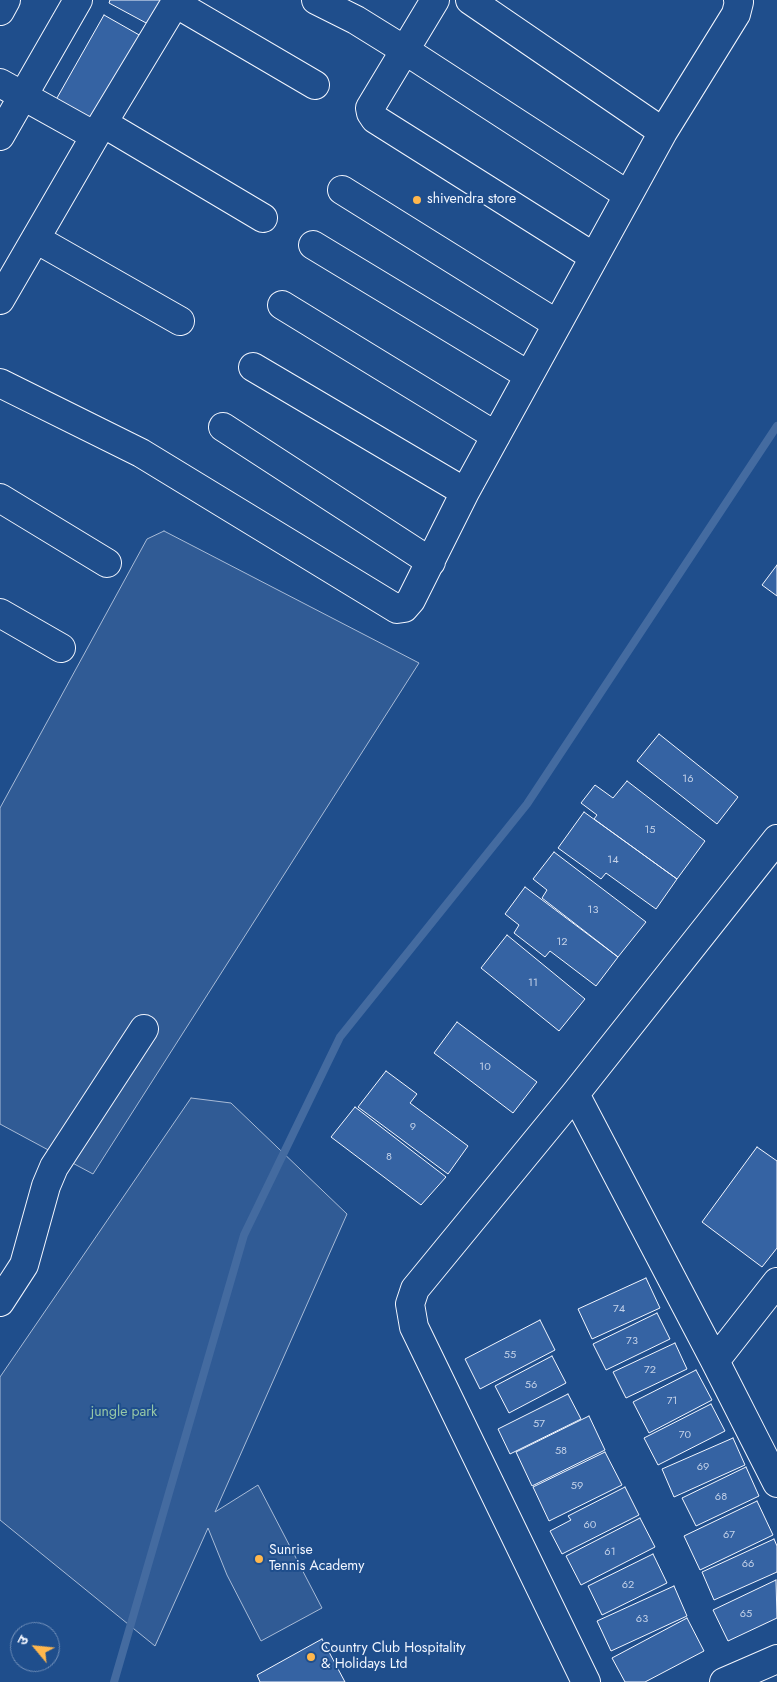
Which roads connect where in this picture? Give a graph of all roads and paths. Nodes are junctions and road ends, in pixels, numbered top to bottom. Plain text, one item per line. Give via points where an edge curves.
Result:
1 (6, 0) edge
2 (78, 0) edge
3 (316, 0) edge
4 (435, 0) edge
5 (470, 0) edge
6 (738, 0) edge
7 (176, 2) edge
8 (0, 11) edge
9 (406, 51) junction
10 (315, 86) dead end
11 (12, 90) edge
12 (99, 129) junction
13 (663, 132) junction
14 (0, 136) edge
15 (342, 190) dead end
16 (628, 195) junction
17 (264, 218) dead end
18 (36, 239) junction
19 (313, 246) dead end
20 (594, 257) junction
21 (0, 300) edge
22 (282, 305) dead end
23 (180, 321) dead end
24 (557, 324) junction
25 (253, 367) dead end
26 (528, 375) junction
27 (0, 383) edge
28 (223, 427) dead end
29 (496, 436) junction
30 (465, 492) junction
31 (0, 498) edge
32 (431, 562) junction
33 (107, 563) dead end
34 (0, 613) edge
35 (60, 648) dead end
36 (777, 839) edge
37 (144, 1030) dead end
38 (575, 1094) junction
39 (777, 1282) edge
40 (0, 1302) edge
41 (715, 1361) junction
42 (777, 1483) edge
43 (777, 1659) edge
44 (586, 1682) edge
45 (724, 1682) edge

1 - 8 street
2 - 11 street
3 - 9 street
4 - 9 street
5 - 13 street
6 - 13 street via 736,14
7 - 10 street
7 - 12 street
9 - 16 street
9 - 20 street via 370,108 375,119
11 - 12 street
11 - 14 street
12 - 17 street
12 - 18 street
13 - 16 street
15 - 24 street
16 - 20 street
18 - 21 street
18 - 23 street
19 - 26 street
20 - 24 street
22 - 29 street
24 - 26 street
25 - 30 street
26 - 29 street
27 - 32 street via 141,453 397,609 404,608 411,600
28 - 32 street
29 - 30 street
30 - 32 street
31 - 33 street
34 - 35 street
36 - 38 street
37 - 40 street via 54,1167 24,1265
38 - 41 street
38 - 44 street via 416,1289 410,1304 414,1327
39 - 41 street
41 - 42 street
43 - 45 street

